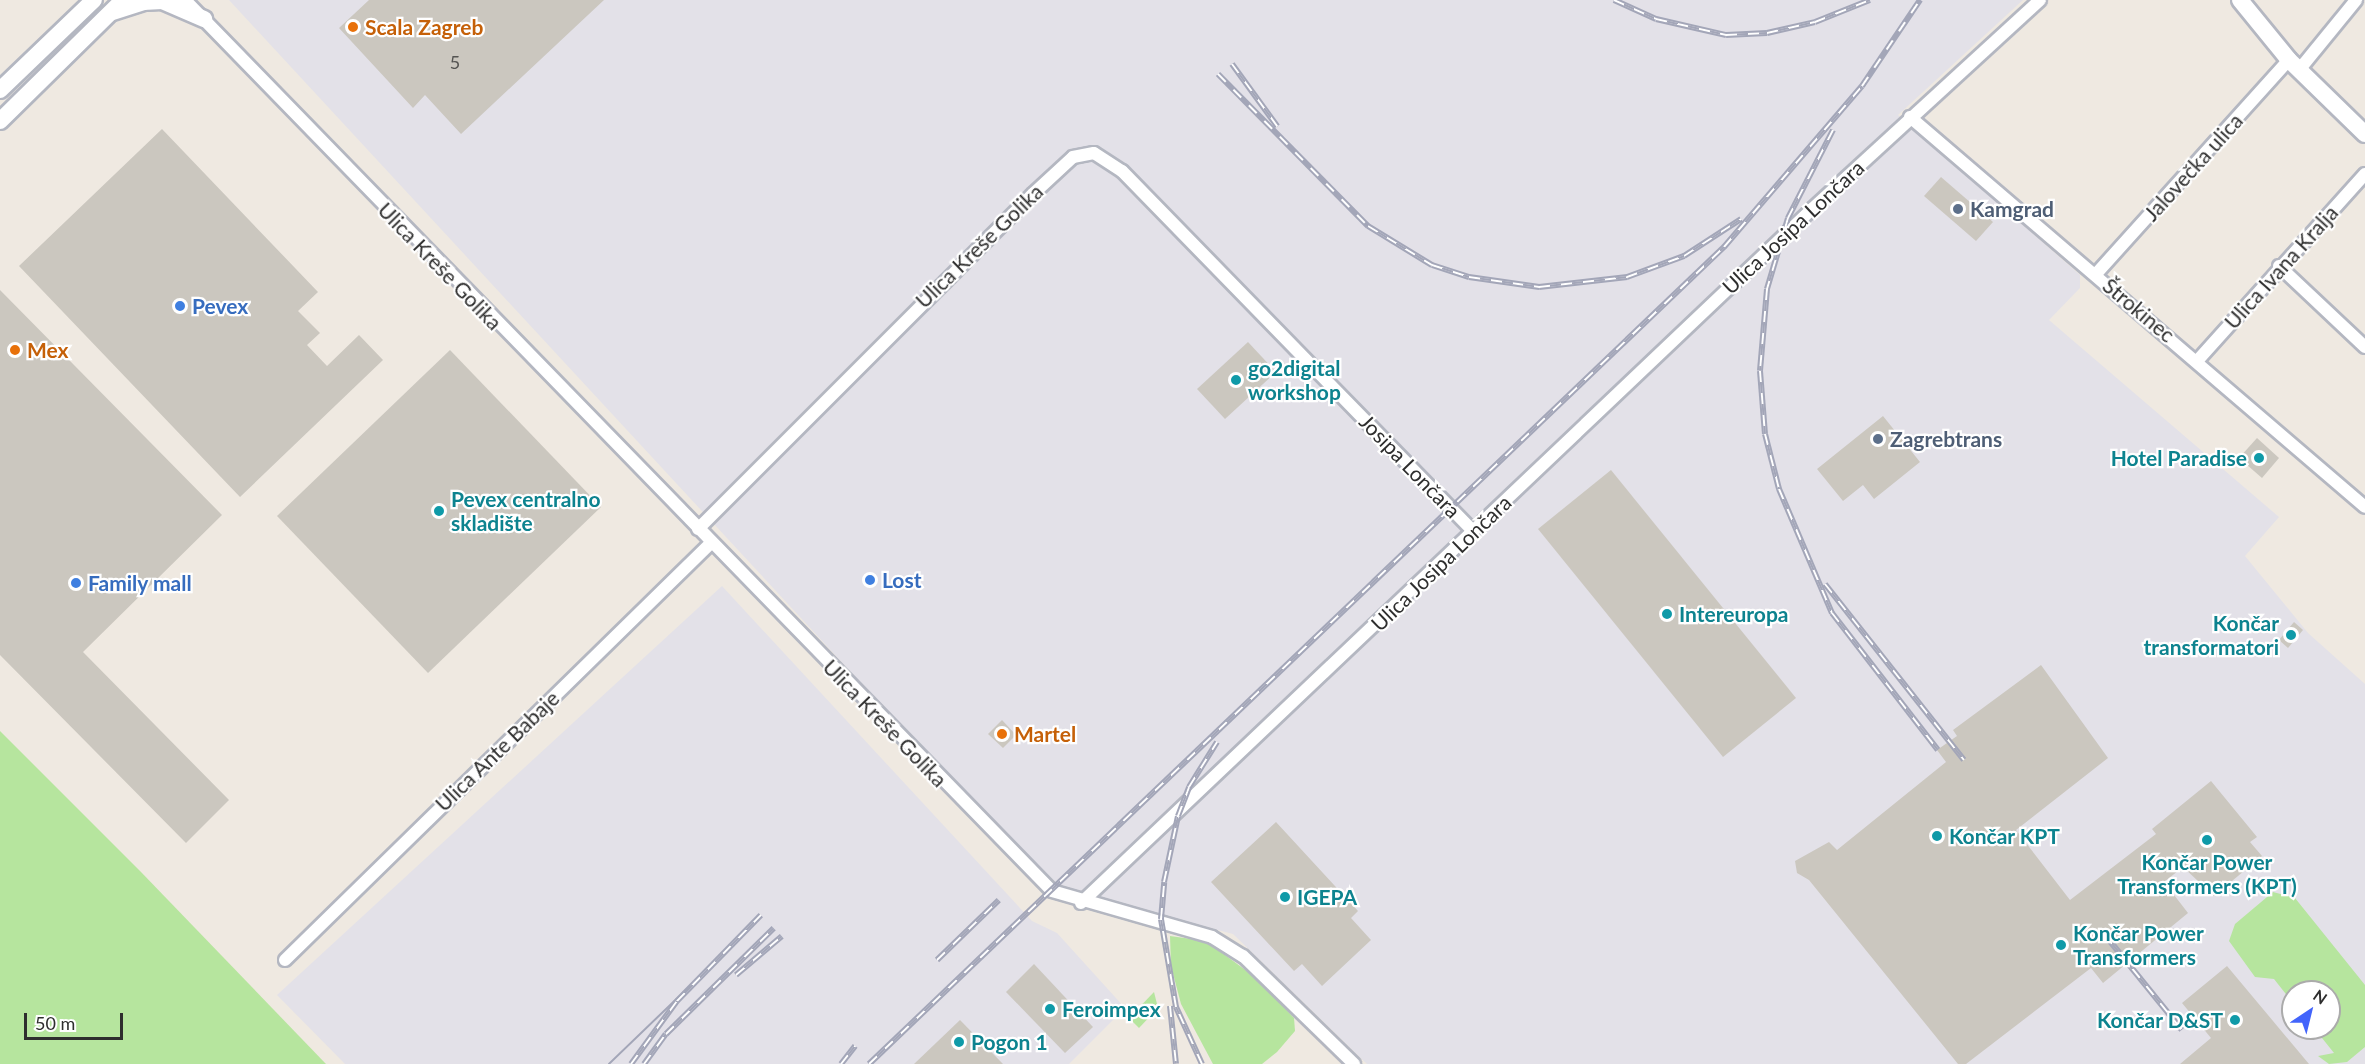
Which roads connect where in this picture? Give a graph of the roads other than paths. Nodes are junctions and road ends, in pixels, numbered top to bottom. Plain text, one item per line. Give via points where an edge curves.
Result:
1 (94, 0) edge
2 (123, 0) edge
3 (185, 0) edge
4 (198, 0) edge
5 (2040, 0) edge
6 (2240, 0) edge
7 (2356, 0) edge
8 (110, 13) junction
9 (204, 19) junction
10 (2294, 65) junction
11 (0, 90) edge
12 (1910, 117) junction
13 (0, 121) edge
14 (2365, 135) edge
15 (2365, 174) edge
16 (2279, 266) junction
17 (2096, 274) junction
18 (1271, 324) joint
19 (2365, 347) edge
20 (2198, 360) junction
21 (2365, 507) edge
22 (698, 529) junction
23 (1473, 531) junction
24 (711, 543) junction
25 (1082, 903) junction
26 (285, 960) dead end
27 (1354, 1064) edge

1 - 11 main road
2 - 8 main road
3 - 9 street, Ulica Kreše Golika
4 - 9 main road
5 - 12 street, Ulica Josipa Lončara
6 - 10 main road
7 - 10 street, Jalovečka ulica
8 - 9 main road via 143,2 162,1
8 - 13 main road
9 - 22 street, Ulica Kreše Golika
10 - 14 main road
10 - 17 street, Jalovečka ulica
12 - 17 street, Štrokinec
12 - 23 street, Ulica Josipa Lončara
15 - 16 street, Ulica Ivana Kralja
16 - 19 street
16 - 20 street, Ulica Ivana Kralja
17 - 20 street, Štrokinec
18 - 22 street, Ulica Kreše Golika via 1122,171 1094,153 1073,157 898,323
18 - 23 street, Josipa Lončara
20 - 21 street, Štrokinec
22 - 24 street, Ulica Kreše Golika
23 - 25 street, Ulica Josipa Lončara
24 - 25 street, Ulica Kreše Golika via 1014,856 1052,891
24 - 26 street, Ulica Ante Babaje
25 - 27 street via 1161,919 1212,937 1243,956

